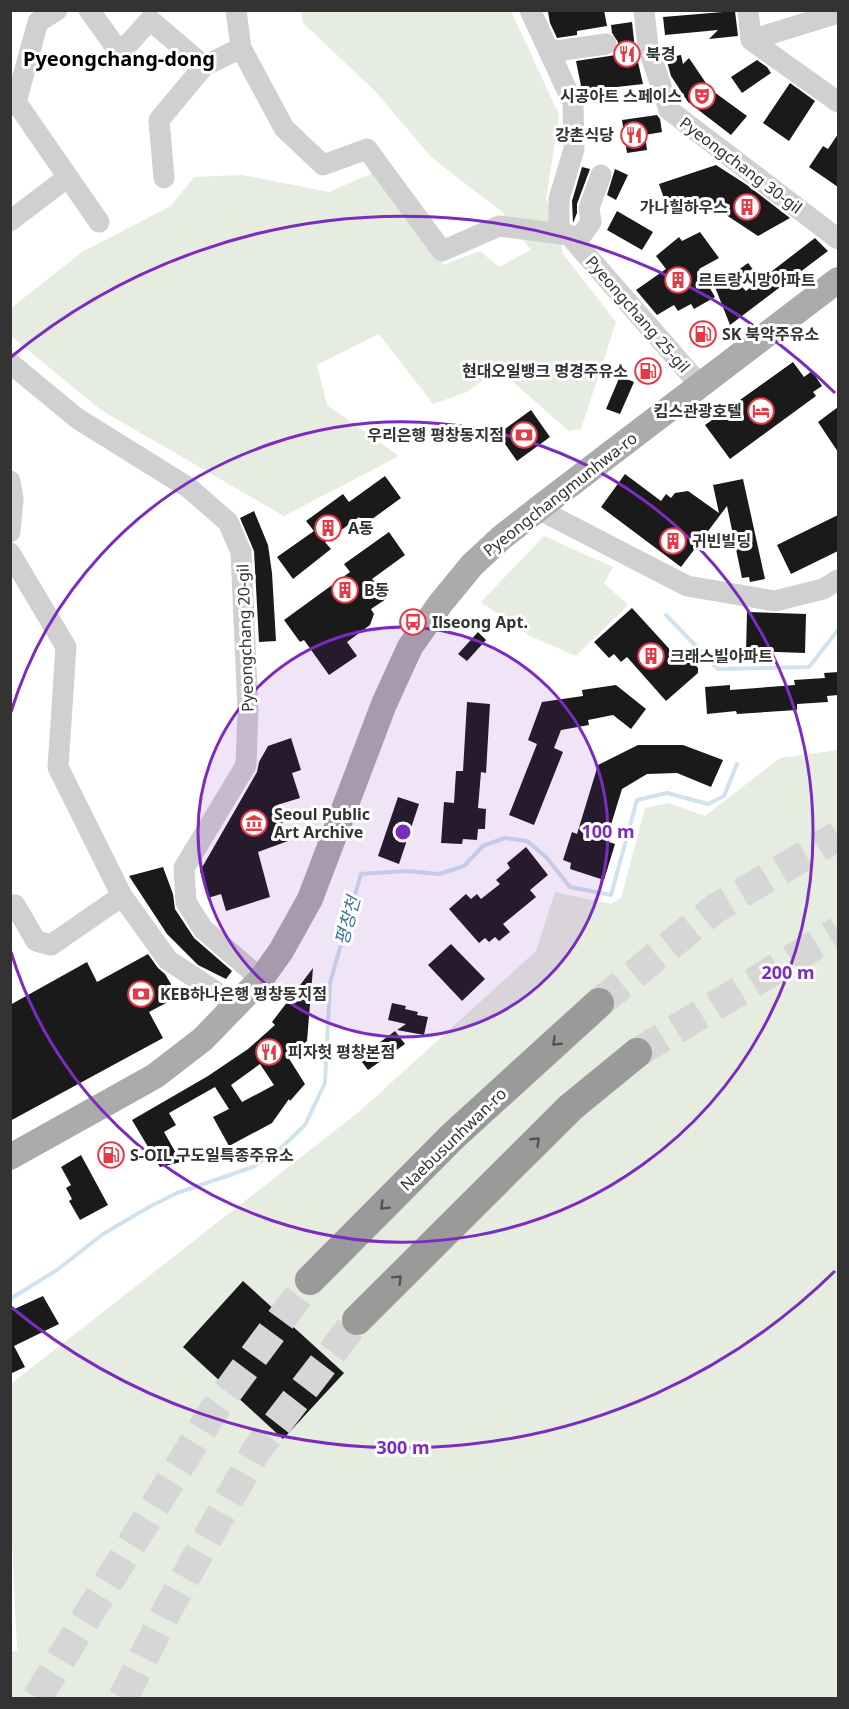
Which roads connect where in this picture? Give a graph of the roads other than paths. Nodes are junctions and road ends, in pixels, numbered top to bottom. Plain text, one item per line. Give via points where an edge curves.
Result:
1 (57, 10) edge
2 (89, 10) edge
3 (236, 10) edge
4 (530, 10) edge
5 (644, 10) edge
6 (748, 10) edge
7 (838, 13) edge
8 (151, 15) edge
9 (752, 40) junction
10 (606, 44) dead end
11 (241, 48) junction
12 (549, 52) junction
13 (204, 66) junction
14 (13, 101) edge
15 (838, 102) edge
16 (601, 175) dead end
17 (68, 177) junction
18 (164, 178) dead end
19 (10, 221) edge
20 (99, 222) dead end
21 (568, 237) junction
22 (838, 239) edge
23 (838, 280) edge
24 (10, 363) edge
25 (700, 385) junction
26 (10, 481) edge
27 (538, 508) junction
28 (10, 532) edge
29 (10, 553) edge
30 (838, 580) edge
31 (122, 896) junction
32 (15, 905) dead end
33 (261, 979) junction
34 (599, 1003) tunnel mouth
35 (236, 1005) junction
36 (637, 1053) tunnel mouth
37 (10, 1157) edge
38 (310, 1280) tunnel mouth
39 (357, 1320) tunnel mouth

1 - 14 street via 38,22
2 - 8 street via 120,53
3 - 11 street
4 - 12 street
5 - 22 street, Pyeongchang 30-gil via 648,47 669,110
6 - 9 street
7 - 9 street
8 - 13 street
9 - 15 street
10 - 12 street
11 - 13 street
11 - 21 street via 284,128 323,165 367,149 442,251 499,226
12 - 21 street via 573,103 574,149 559,199
13 - 18 street via 159,120
14 - 17 street
16 - 21 street, Pyeongchang 25-gil via 589,208 591,222
17 - 19 street
17 - 20 street
21 - 25 street, Pyeongchang 25-gil
23 - 25 main road, Pyeongchangmunhwa-ro
24 - 33 street, Pyeongchang 20-gil via 78,419 189,488 228,522 241,552 248,711 246,765 184,868 186,902 203,929
25 - 27 main road, Pyeongchangmunhwa-ro
26 - 28 street
27 - 30 street via 687,586 775,601 823,589
27 - 33 main road, Pyeongchangmunhwa-ro via 472,565 410,647 309,899
29 - 31 street via 66,646 58,767
31 - 32 street via 51,945 36,941
31 - 35 street via 168,960
33 - 35 main road, Pyeongchangmunhwa-ro
34 -> 38 highway, Naebusunhwan-ro via 453,1136
35 - 37 main road, Pyeongchangmunhwa-ro via 203,1039 155,1076
39 -> 36 highway via 563,1115

